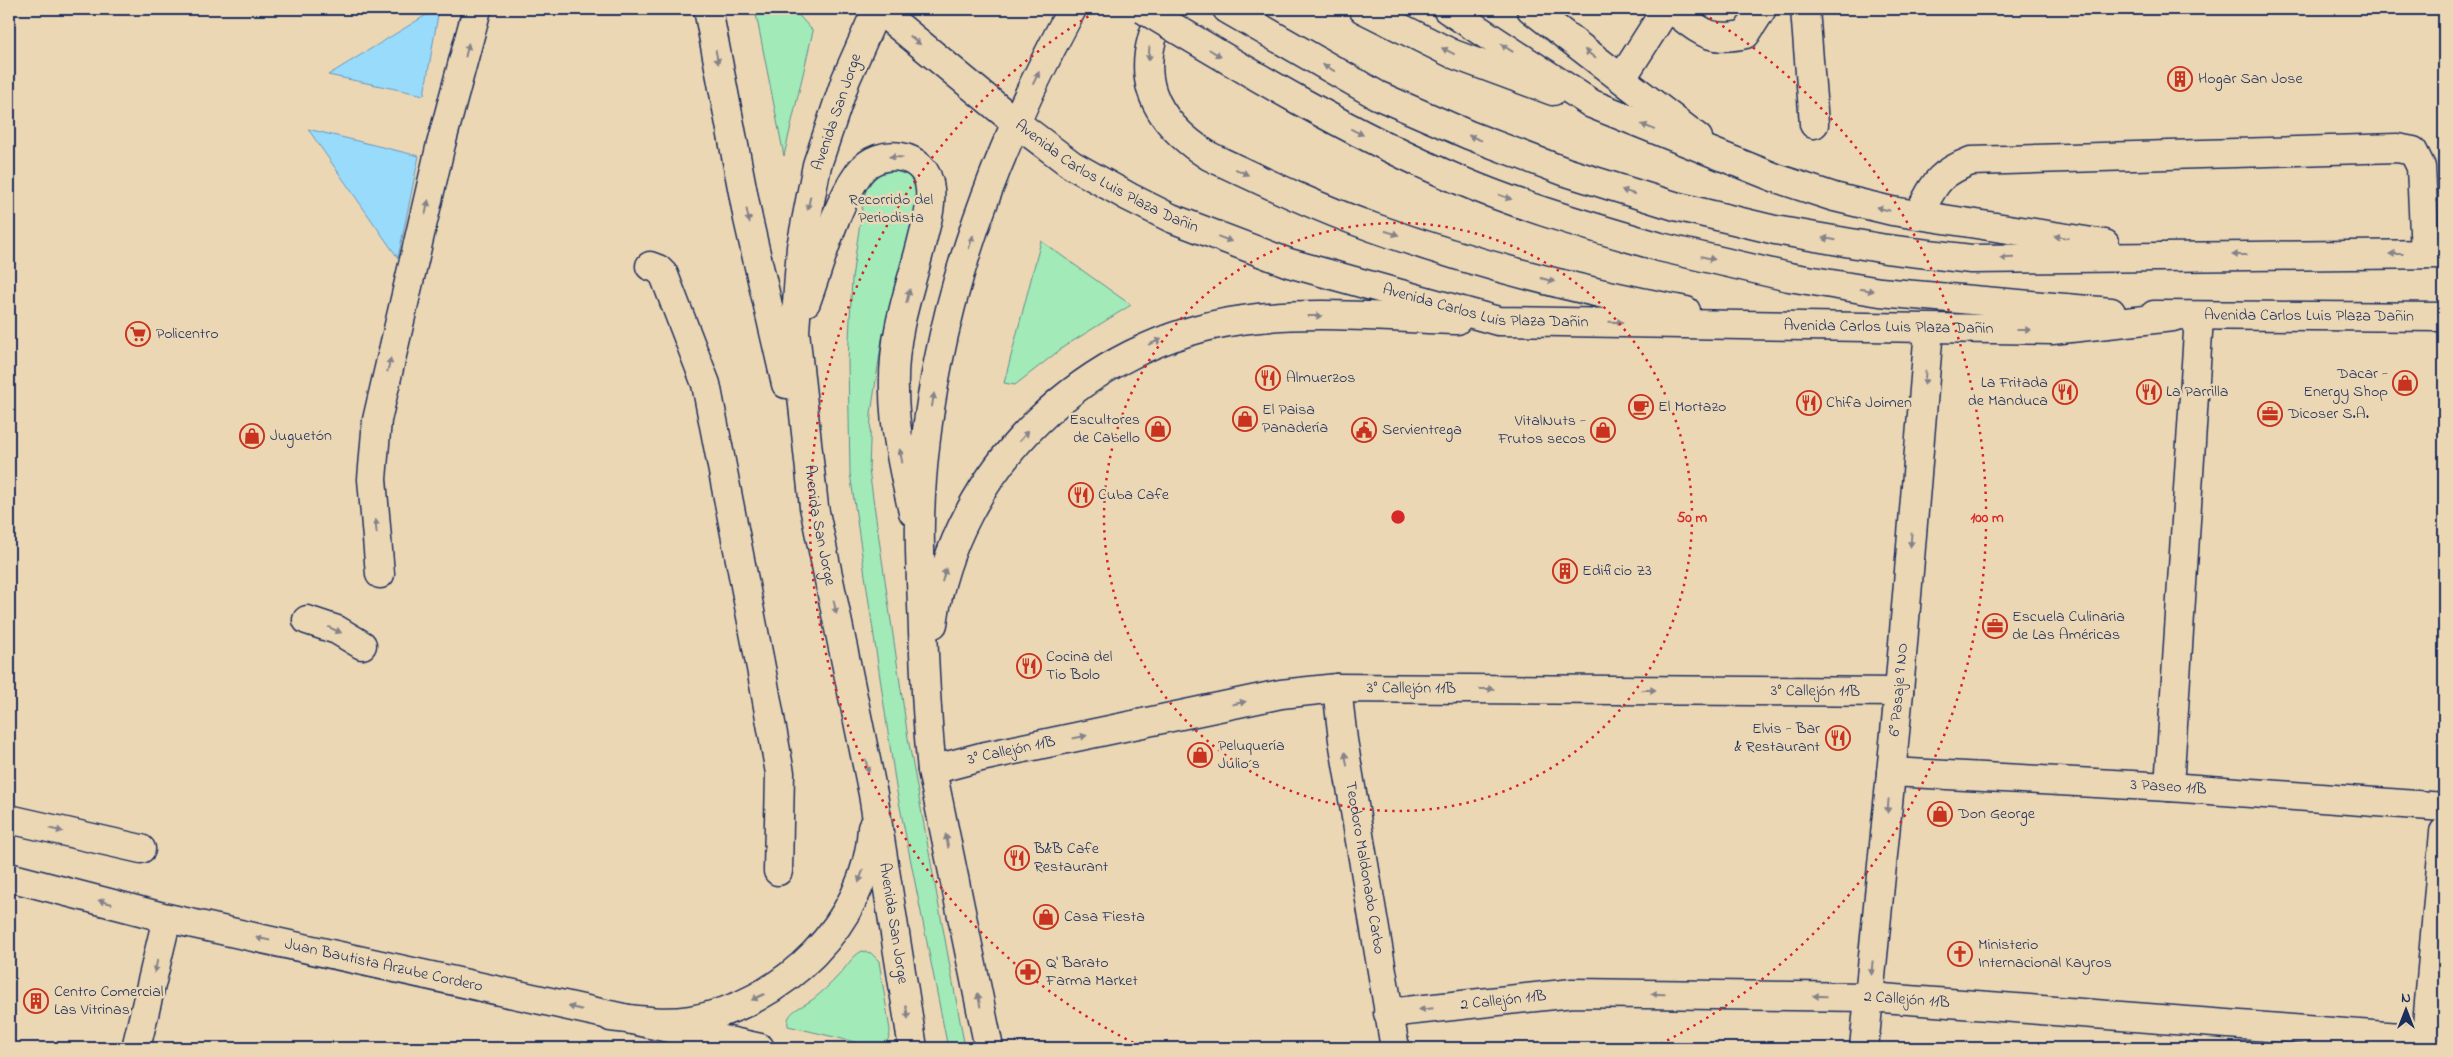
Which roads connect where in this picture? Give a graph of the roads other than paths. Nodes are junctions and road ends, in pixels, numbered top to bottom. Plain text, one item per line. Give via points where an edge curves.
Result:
1 (477, 9) edge
2 (708, 9) edge
3 (877, 9) edge
4 (1072, 9) edge
5 (1144, 9) edge
6 (1164, 9) edge
7 (1228, 9) edge
8 (1363, 9) edge
9 (1447, 9) edge
10 (1531, 9) edge
11 (1666, 9) edge
12 (1671, 9) edge
13 (1762, 9) edge
14 (1805, 9) edge
15 (1622, 78) junction
16 (1592, 104) junction
17 (1016, 122) junction
18 (1814, 124) dead end
19 (1725, 159) junction
20 (1918, 215) junction
21 (2435, 254) edge
22 (2178, 255) junction
23 (650, 266) dead end
24 (2186, 317) junction
25 (2444, 317) edge
26 (1498, 321) junction
27 (1761, 324) junction
28 (1929, 330) junction
29 (795, 332) junction
30 (814, 507) junction
31 (920, 538) junction
32 (380, 574) dead end
33 (307, 620) dead end
34 (362, 645) dead end
35 (1336, 688) junction
36 (1899, 692) junction
37 (927, 727) junction
38 (932, 770) junction
39 (1891, 772) junction
40 (2169, 787) junction
41 (873, 794) junction
42 (2444, 807) edge
43 (9, 818) edge
44 (2444, 832) edge
45 (141, 849) dead end
46 (778, 871) dead end
47 (9, 877) edge
48 (167, 918) junction
49 (1869, 997) junction
50 (1388, 1013) junction
51 (611, 1017) junction
52 (2426, 1044) edge
53 (136, 1048) edge
54 (760, 1048) edge
55 (913, 1048) edge
56 (989, 1048) edge
57 (1395, 1048) edge
58 (1864, 1048) edge

32 -> 1 main road via 372,479 377,420 440,148
2 -> 30 main road via 748,219
3 -> 17 main road, Avenida Carlos Luis Plaza Dañin
3 -> 29 main road, Avenida San Jorge via 846,79 817,165 801,247
17 -> 4 main road
5 -> 24 main road, Avenida Carlos Luis Plaza Dañin, bridge via 1242,69 1352,130 1460,180 1545,212 1660,247 1789,277 1880,292
6 -> 27 main road via 1149,42 1148,68 1152,92 1171,128 1209,156 1371,227 1477,262 1574,287
22 -> 7 main road via 1971,259 1886,249 1775,230 1675,206 1566,172 1386,99
16 -> 8 main road via 1452,54
16 -> 9 main road
15 -> 10 main road
11 - 15 main road
12 - 13 main road via 1707,35 1727,38 1746,34
14 - 18 main road
15 - 19 main road
19 -> 16 main road
17 -> 26 main road, Avenida Carlos Luis Plaza Dañin via 1072,165 1171,218 1289,263
31 -> 17 main road via 928,431 938,363 954,296 977,223
20 -> 19 main road via 1834,197
20 - 21 main road via 1934,185 1950,169 1972,161 2397,148 2413,151 2421,167
22 -> 20 main road
21 -> 22 main road
23 - 46 main road via 664,275 706,384 780,773
24 - 25 main road, Avenida Carlos Luis Plaza Dañin
28 -> 24 main road, Avenida Carlos Luis Plaza Dañin via 2052,330
24 - 40 main road
26 -> 27 main road, Avenida Carlos Luis Plaza Dañin
37 -> 26 main road via 928,659 934,613 959,533 996,470 1028,431 1067,395 1141,348 1182,332 1212,325 1291,316
27 - 28 main road, Avenida Carlos Luis Plaza Dañin
28 -> 36 main road, 6° Pasaje 9 NO
29 - 30 main road, Avenida San Jorge
31 -> 29 main road via 900,454 892,392 900,325 930,204 927,175 915,162 882,157 866,165 859,174 839,212
30 -> 41 main road, Avenida San Jorge
31 - 37 main road
33 -> 34 main road via 337,630
35 -> 36 main road, 3° Callejón 11B
38 -> 35 main road, 3° Callejón 11B via 1281,694
50 -> 35 main road, Teodoro Maldonado Carbo
36 - 39 main road, 6° Pasaje 9 NO
37 - 38 main road
56 -> 38 main road
39 - 40 main road, 3 Paseo 11B
39 -> 49 main road, 6° Pasaje 9 NO
40 - 42 main road, 3 Paseo 11B
41 -> 51 main road via 871,834 863,872 848,909 826,942 798,970 765,994 706,1016 650,1022
41 -> 55 main road, Avenida San Jorge
43 -> 45 main road
44 - 52 main road
48 -> 47 main road, Juan Bautista Arzube Cordero
51 -> 48 main road, Juan Bautista Arzube Cordero
48 -> 53 main road
49 -> 50 main road, 2 Callejón 11B via 1573,992
49 - 52 main road, 2 Callejón 11B
49 - 58 main road, 6° Pasaje 9 NO
50 - 57 main road, Teodoro Maldonado Carbo
51 - 54 main road, Juan Bautista Arzube Cordero

